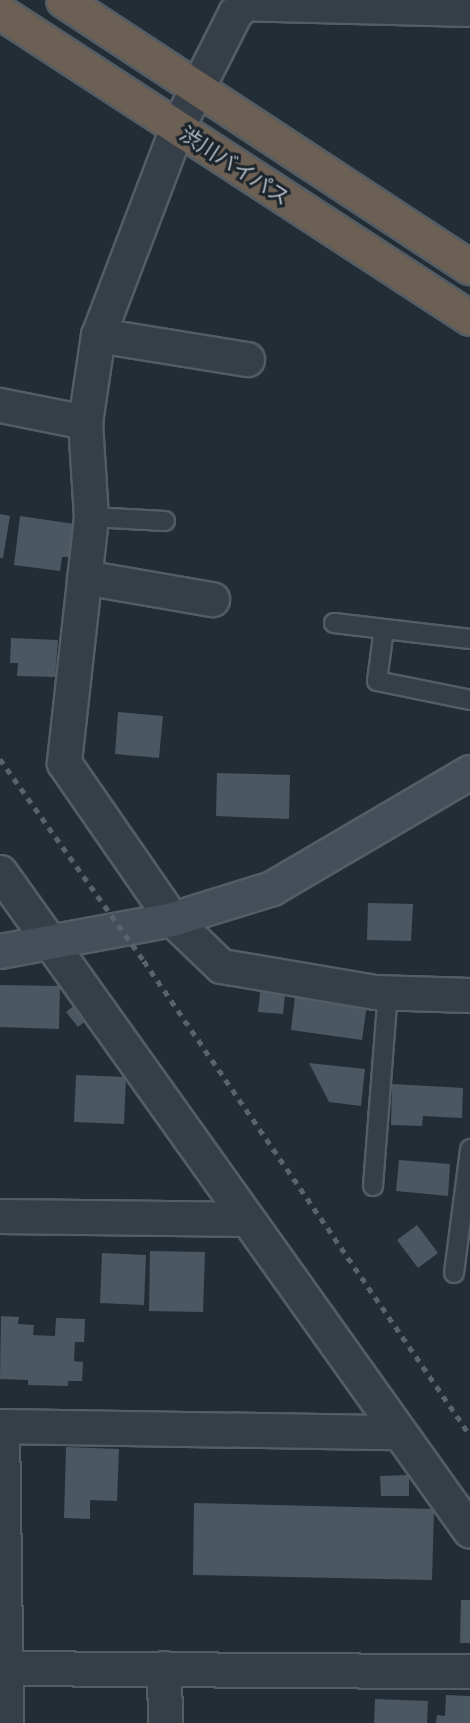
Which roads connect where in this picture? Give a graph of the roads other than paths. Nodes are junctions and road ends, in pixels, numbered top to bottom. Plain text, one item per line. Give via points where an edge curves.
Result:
1 (63, 0) edge
2 (244, 2) edge
3 (470, 9) edge
4 (0, 12) edge
5 (197, 88) junction
6 (176, 130) junction
7 (470, 267) edge
8 (470, 318) edge
9 (98, 335) junction
10 (247, 358) dead end
11 (0, 405) edge
12 (85, 422) junction
13 (91, 518) junction
14 (165, 521) dead end
15 (84, 578) junction
16 (212, 599) dead end
17 (334, 623) dead end
18 (384, 629) junction
19 (470, 639) edge
20 (470, 700) edge
21 (470, 772) edge
22 (0, 872) edge
23 (171, 919) junction
24 (47, 941) junction
25 (0, 951) edge
26 (388, 993) junction
27 (470, 994) edge
28 (470, 1149) edge
29 (373, 1186) dead end
30 (0, 1216) edge
31 (245, 1219) junction
32 (454, 1273) dead end
33 (1, 1426) edge
34 (396, 1432) junction
35 (470, 1531) edge
36 (2, 1668) edge
37 (164, 1668) junction
38 (470, 1671) edge
39 (6, 1723) edge
40 (165, 1723) edge

1 - 5 highway
2 - 3 street
2 - 5 street
4 - 6 highway, 渋川バイパス
5 - 6 street
5 - 7 highway
6 - 8 highway, 渋川バイパス
6 - 9 street
9 - 10 street
9 - 12 street
11 - 12 street
12 - 13 street
13 - 14 lane
13 - 15 street
15 - 16 street
15 - 23 street via 64,763
17 - 18 lane
18 - 19 lane
18 - 20 lane via 376,681
21 - 23 street via 272,888
22 - 24 street
23 - 24 street
23 - 26 street via 222,966
24 - 25 street
24 - 31 street
26 - 27 street
26 - 29 lane
28 - 32 lane
30 - 31 street
31 - 34 street
33 - 34 street
33 - 36 street
34 - 35 street
36 - 37 street
36 - 39 street
37 - 38 street
37 - 40 street

